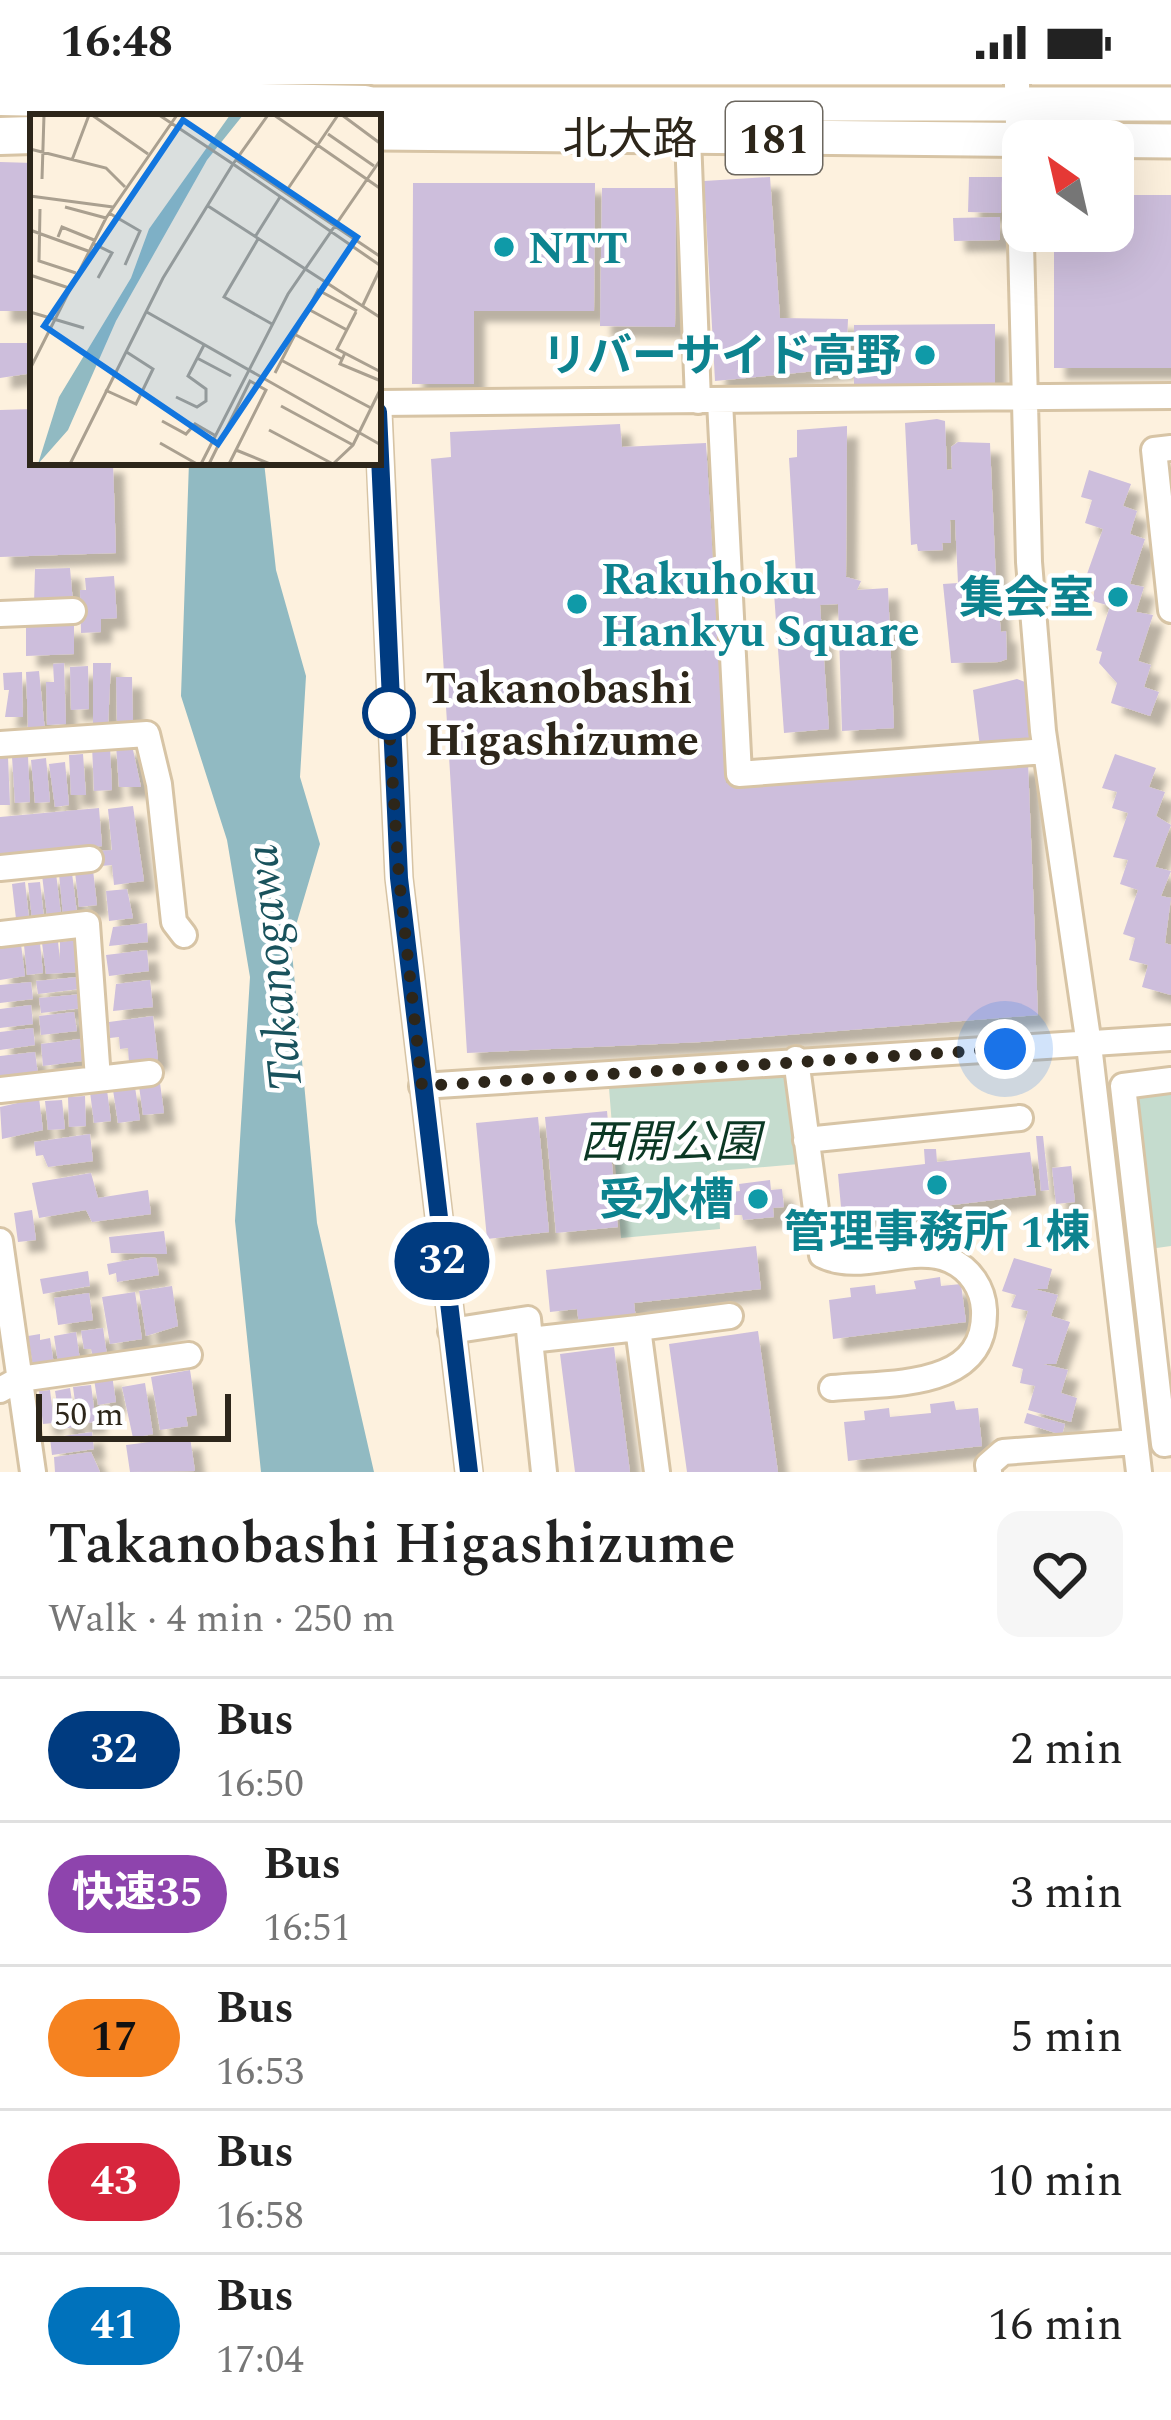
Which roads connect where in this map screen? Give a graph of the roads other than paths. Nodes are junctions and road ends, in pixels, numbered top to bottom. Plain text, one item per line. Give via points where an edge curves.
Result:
1 (699, 93) edge
2 (0, 97) edge
3 (1171, 104) edge
4 (363, 108) edge
5 (1018, 110) edge
6 (30, 135) edge
7 (0, 136) edge
8 (688, 137) junction
9 (1171, 141) edge
10 (1171, 396) edge
11 (1026, 400) junction
12 (709, 401) junction
13 (381, 406) edge
14 (1171, 448) edge
15 (381, 465) edge
16 (1169, 568) edge
17 (1171, 610) edge
18 (73, 611) dead end
19 (0, 614) edge
20 (0, 744) edge
21 (1046, 751) junction
22 (90, 859) dead end
23 (0, 868) edge
24 (0, 934) edge
25 (184, 935) dead end
26 (1171, 1038) edge
27 (1089, 1045) junction
28 (796, 1059) junction
29 (150, 1073) dead end
30 (98, 1079) junction
31 (1171, 1080) edge
32 (422, 1086) junction
33 (0, 1090) edge
34 (1020, 1118) dead end
35 (806, 1140) junction
36 (0, 1241) edge
37 (730, 1316) dead end
38 (638, 1328) junction
39 (451, 1331) junction
40 (530, 1340) junction
41 (189, 1355) dead end
42 (10, 1384) edge
43 (832, 1388) dead end
44 (1135, 1442) junction
45 (1171, 1443) edge
46 (33, 1472) edge
47 (469, 1472) edge
48 (544, 1472) edge
49 (657, 1472) edge
50 (989, 1472) edge
51 (1138, 1472) edge

1 - 4 main road, 181
1 - 5 main road, 181
2 - 4 highway
3 - 5 main road, 181
4 - 8 main road, 北大路 / 181
5 - 8 main road, 北大路 / 181
5 - 9 main road, 北大路 / 181
5 - 11 street
6 - 7 highway
8 - 12 street
10 - 11 street
11 - 12 street
11 - 21 street via 1028,562
12 - 13 street
12 - 21 street via 739,774
14 - 16 street via 1154,450
15 - 32 street via 398,855
16 - 17 street
18 - 19 street
20 - 25 street via 147,734 174,922
21 - 27 street
22 - 23 street
24 - 30 street via 87,924
26 - 27 street
27 - 28 street
27 - 44 street
28 - 32 street
28 - 35 street
29 - 30 street
30 - 33 street
31 - 45 street via 1123,1085 1164,1444
32 - 39 street
34 - 35 street
35 - 43 street via 822,1255 838,1263 944,1257 980,1288 984,1313 974,1355 959,1369
36 - 42 street
37 - 38 street
38 - 40 street
38 - 49 street
39 - 40 street via 528,1319
39 - 47 street
40 - 48 street
41 - 42 street
42 - 46 street
44 - 50 street via 1003,1452
44 - 51 street

